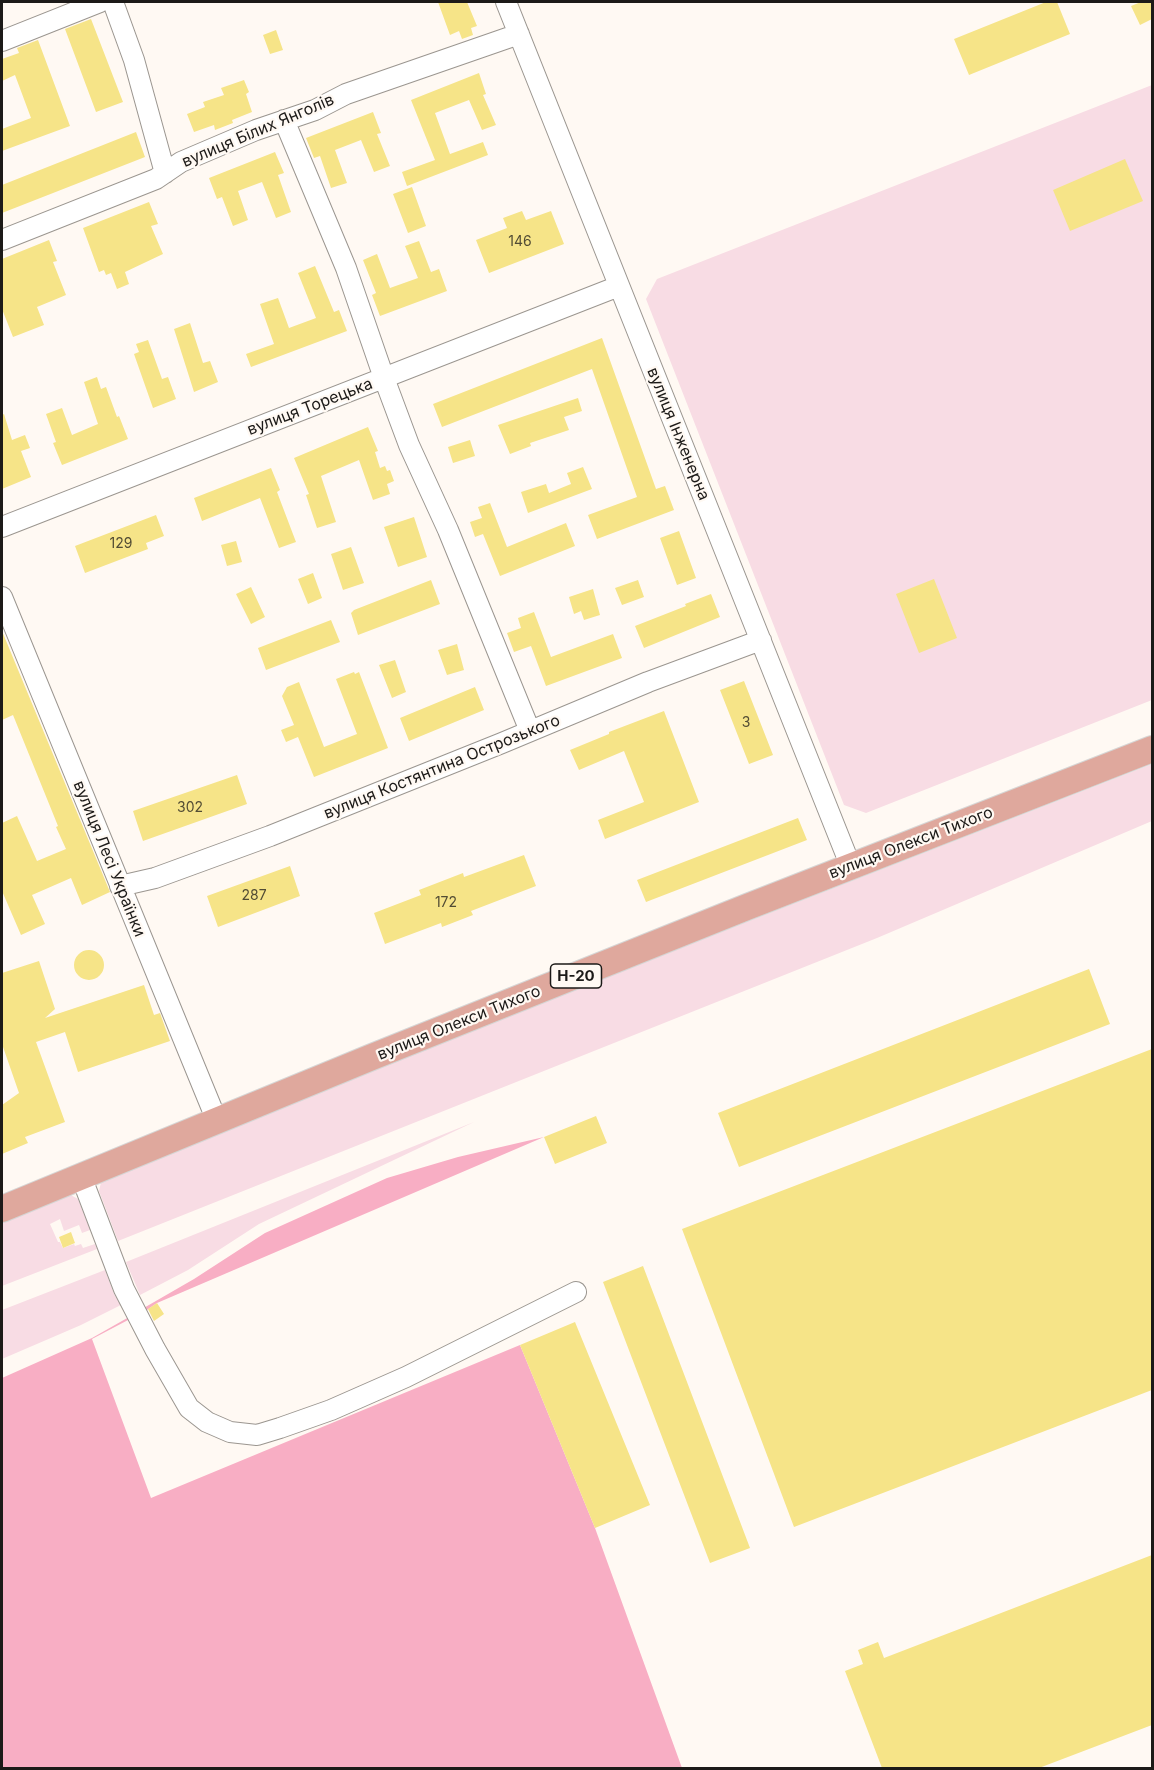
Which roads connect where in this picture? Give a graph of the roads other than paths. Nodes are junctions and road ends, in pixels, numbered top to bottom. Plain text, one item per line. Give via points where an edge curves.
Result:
1 (100, 2) edge
2 (113, 2) edge
3 (506, 2) edge
4 (519, 34) junction
5 (2, 41) edge
6 (284, 120) junction
7 (165, 173) junction
8 (2, 240) edge
9 (619, 286) junction
10 (384, 378) junction
11 (2, 527) edge
12 (2, 597) edge
13 (761, 640) junction
14 (530, 731) junction
15 (1152, 749) edge
16 (851, 867) junction
17 (120, 886) junction
18 (217, 1121) junction
19 (81, 1176) junction
20 (2, 1209) edge
21 (576, 1292) dead end

1 - 5 street
2 - 7 street via 134,60
3 - 4 street, вулиця Інженерна
4 - 6 street, вулиця Білих Янголів via 346,94
4 - 9 street, вулиця Інженерна
6 - 7 street, вулиця Білих Янголів via 181,162
6 - 10 street via 346,268
7 - 8 street, вулиця Білих Янголів
9 - 10 street, вулиця Торецька
9 - 13 street, вулиця Інженерна
10 - 11 street, вулиця Торецька
10 - 14 street
12 - 17 street, вулиця Лесі Українки
13 - 14 street, вулиця Костянтина Острозького
13 - 16 street, вулиця Інженерна
14 - 17 street, вулиця Костянтина Острозького via 270,836 155,878
15 - 16 main road, вулиця Олекси Тихого / Н-20
16 - 18 main road, вулиця Олекси Тихого / Н-20
17 - 18 street, вулиця Лесі Українки
18 - 19 main road, вулиця Олекси Тихого / Н-20
19 - 20 main road, вулиця Олекси Тихого / Н-20
19 - 21 street via 124,1288 160,1359 189,1408 230,1432 257,1435 331,1410

